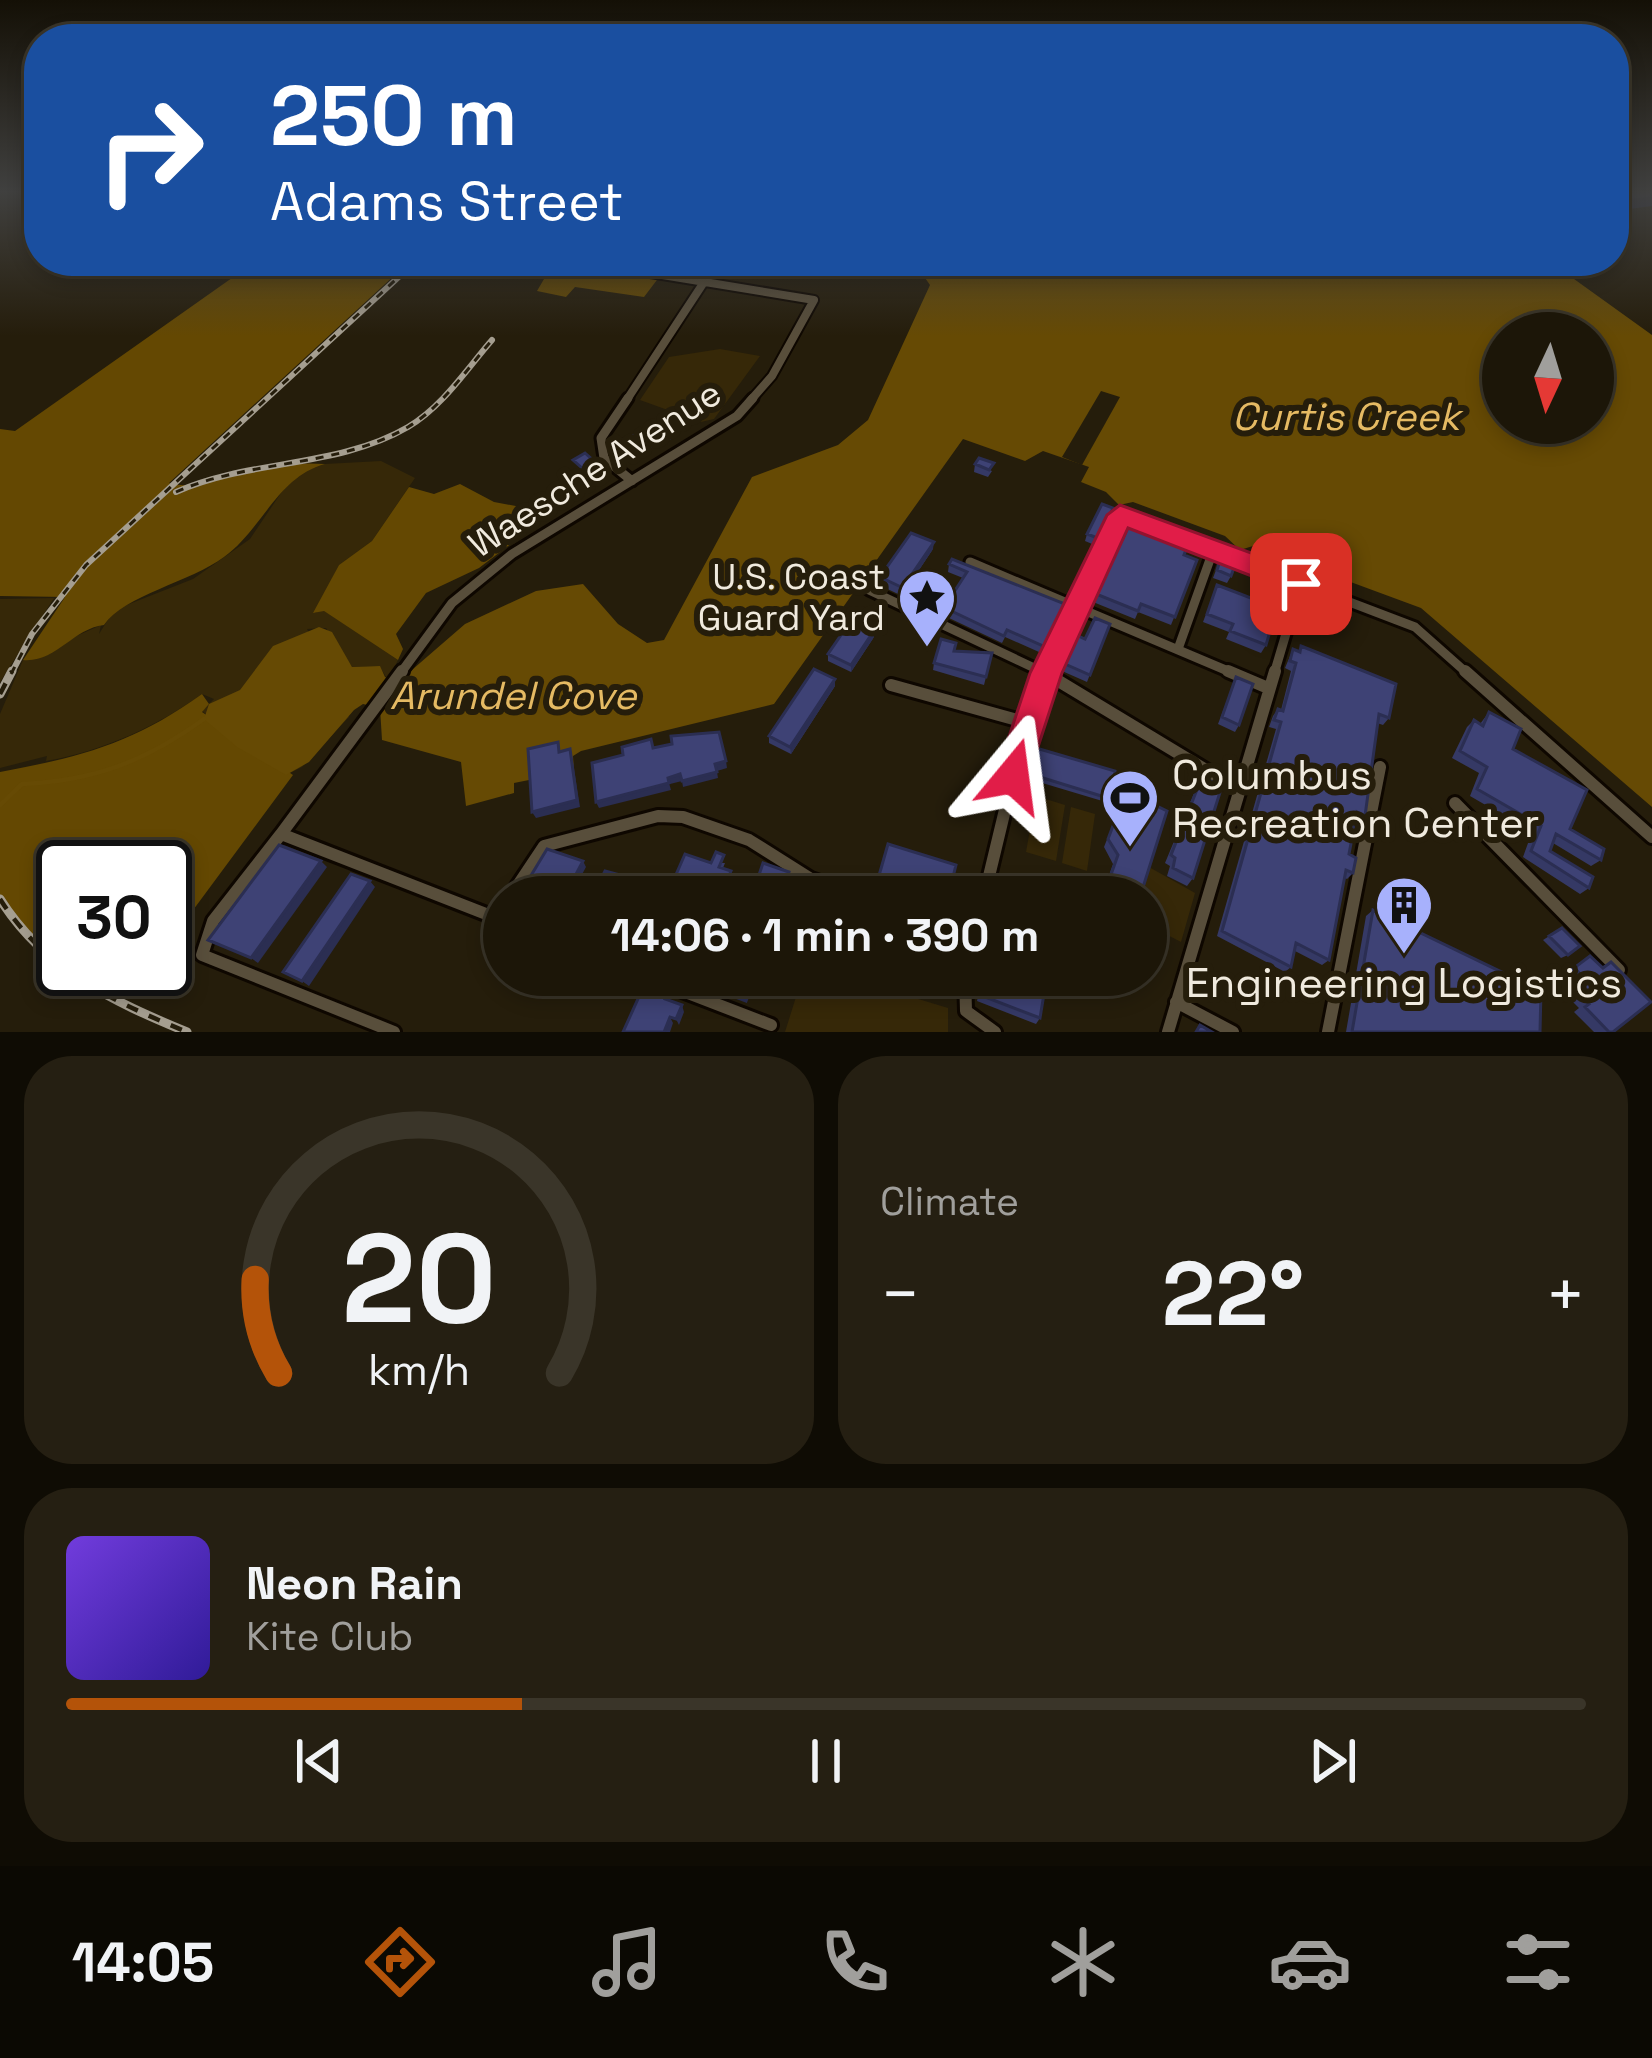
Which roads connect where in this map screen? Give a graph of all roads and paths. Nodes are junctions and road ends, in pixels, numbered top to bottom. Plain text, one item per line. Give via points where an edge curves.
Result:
1 (684, 276) edge
2 (706, 279) junction
3 (632, 482) junction
4 (1213, 551) junction
5 (970, 562) edge
6 (1301, 584) junction
7 (868, 590) dead end
8 (1077, 605) junction
9 (1178, 649) junction
10 (1046, 673) junction
11 (890, 686) dead end
12 (1268, 688) junction
13 (1028, 724) junction
14 (1380, 767) dead end
15 (1239, 790) junction
16 (1455, 803) dead end
17 (281, 834) junction
18 (1652, 837) edge
19 (524, 876) edge
20 (807, 876) edge
21 (989, 876) edge
22 (483, 909) edge
23 (1636, 988) edge
24 (696, 996) edge
25 (964, 996) edge
26 (1176, 1002) junction
27 (771, 1025) dead end
28 (394, 1032) edge
29 (995, 1032) edge
30 (1168, 1032) edge
31 (1233, 1032) edge
32 (1328, 1032) edge

1 - 2 street
2 - 3 street via 601,438 604,458
2 - 3 street, Waesche Avenue via 814,300 751,404
3 - 17 street, Waesche Avenue via 469,587
4 - 6 street
4 - 8 street via 1120,515
4 - 9 street
5 - 8 street
6 - 12 street
6 - 18 street via 1425,634
7 - 10 street
8 - 9 street
8 - 10 street
9 - 12 street
10 - 13 street
10 - 15 street
11 - 13 street
12 - 15 street
13 - 21 street
14 - 32 street
15 - 26 street
16 - 23 street
17 - 22 street
17 - 28 street, Waesche Avenue via 213,921 202,955
19 - 20 street via 544,846 672,815 749,840
24 - 27 street
25 - 29 street via 974,1024
26 - 30 street
26 - 31 street

